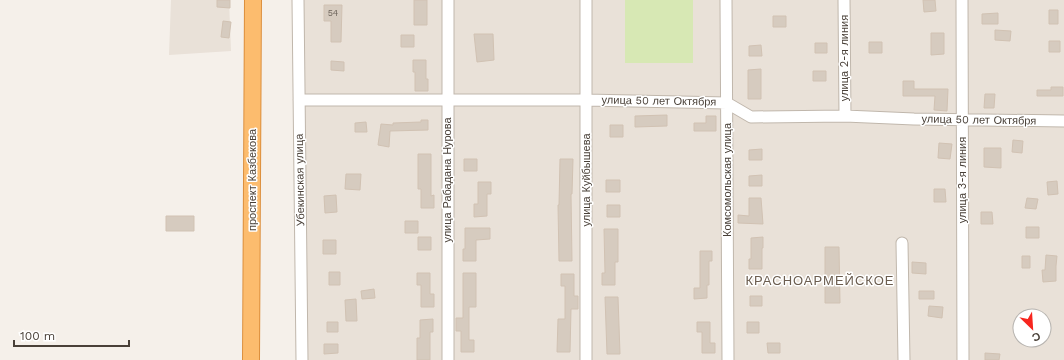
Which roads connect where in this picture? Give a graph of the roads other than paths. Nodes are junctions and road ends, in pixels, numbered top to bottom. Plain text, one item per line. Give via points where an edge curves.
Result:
1 (242, 0) edge
2 (253, 0) edge
3 (298, 0) edge
4 (448, 0) edge
5 (586, 0) edge
6 (726, 0) edge
7 (844, 0) edge
8 (962, 0) edge
9 (299, 100) junction
10 (586, 100) junction
11 (447, 101) junction
12 (727, 103) junction
13 (845, 116) junction
14 (962, 119) junction
15 (1064, 121) edge
16 (902, 243) dead end
17 (244, 360) edge
18 (251, 360) edge
19 (302, 360) edge
20 (448, 360) edge
21 (586, 360) edge
22 (728, 360) edge
23 (904, 360) edge
24 (963, 360) edge

1 - 17 highway, проспект Казбекова
2 - 18 highway, проспект Казбекова
3 - 9 street, Убекинская улица
4 - 11 street, улица Рабадана Нурова
5 - 10 street, улица Куйбышева
6 - 12 street, Комсомольская улица
7 - 13 street, улица 2-я линия
8 - 14 street, улица 3-я линия
9 - 11 street, улица 50 лет Октября
9 - 19 street, Убекинская улица
10 - 11 street, улица 50 лет Октября
10 - 12 street, улица 50 лет Октября
10 - 21 street, улица Куйбышева
11 - 20 street, улица Рабадана Нурова
12 - 13 street, улица 50 лет Октября via 751,117
12 - 22 street, Комсомольская улица
13 - 14 street, улица 50 лет Октября
14 - 15 street, улица 50 лет Октября
14 - 24 street, улица 3-я линия
16 - 23 street

